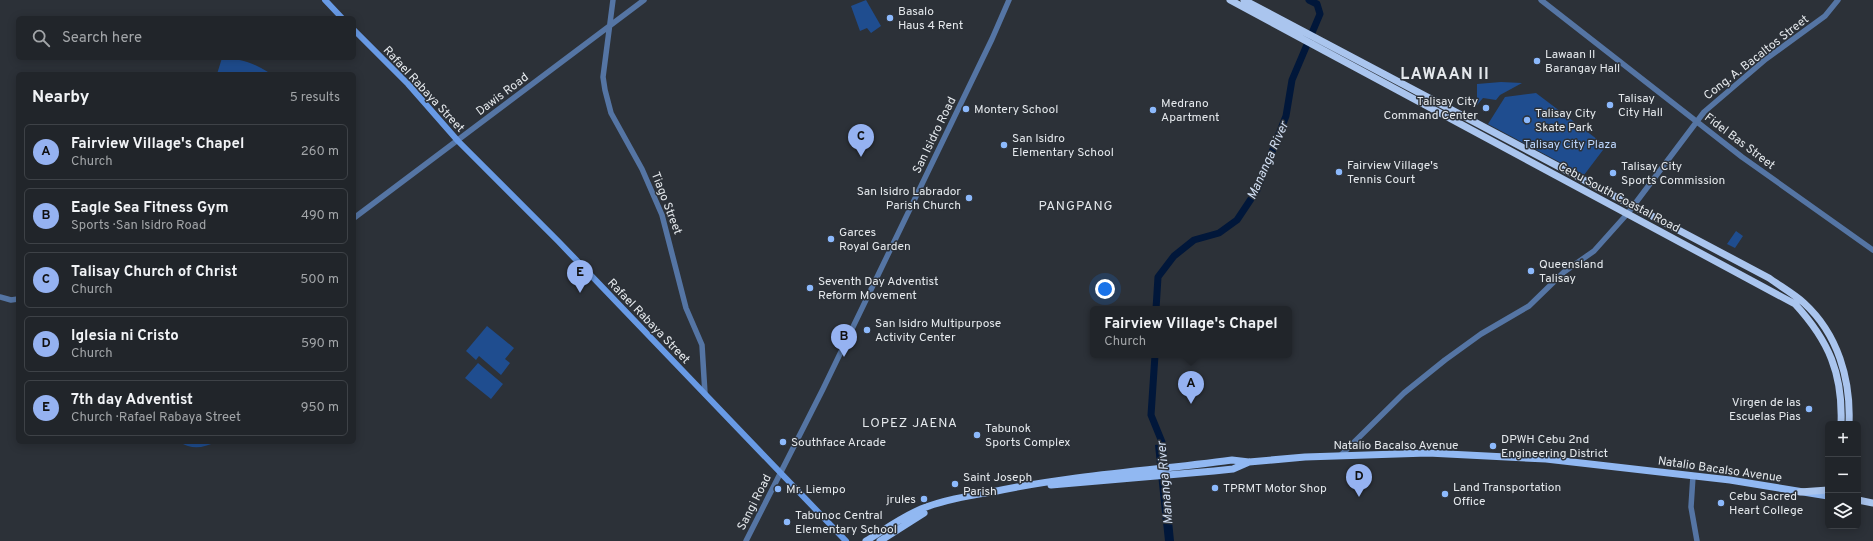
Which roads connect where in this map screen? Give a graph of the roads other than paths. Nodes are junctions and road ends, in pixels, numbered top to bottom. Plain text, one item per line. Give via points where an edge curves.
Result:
1 (325, 0) edge
2 (613, 0) edge
3 (644, 0) edge
4 (1009, 0) edge
5 (1230, 0) edge
6 (1244, 0) edge
7 (1541, 0) edge
8 (1838, 0) edge
9 (340, 16) edge
10 (610, 25) junction
11 (356, 32) edge
12 (1376, 74) junction
13 (1696, 121) junction
14 (458, 141) junction
15 (1633, 207) junction
16 (1627, 214) junction
17 (356, 217) edge
18 (1873, 250) edge
19 (0, 297) edge
20 (16, 299) edge
21 (705, 394) junction
22 (1841, 421) edge
23 (1849, 421) edge
24 (1340, 456) junction
25 (1249, 462) junction
26 (781, 473) junction
27 (1693, 476) junction
28 (1825, 490) edge
29 (1800, 492) junction
30 (1825, 496) edge
31 (1861, 501) edge
32 (1861, 502) edge
33 (1873, 503) edge
34 (1873, 507) edge
35 (923, 510) junction
36 (746, 541) edge
37 (846, 541) edge
38 (866, 541) edge
39 (873, 541) edge
40 (880, 541) edge
41 (1697, 541) edge

1 - 9 main road
2 - 10 street, Tiago Street
3 - 10 street, Dawis Road
4 - 26 street, San Isidro Road via 919,193
5 - 12 highway, Cebu South Coastal Road
6 - 12 highway, Cebu South Coastal Road
7 - 13 street, Fidel Bas Street
8 - 13 street, Cong. A. Bacaltos Street via 1825,16 1766,59
10 - 14 street, Dawis Road
10 - 21 street, Tiago Street via 603,77 608,102 611,113 642,169 662,215 686,308 702,345
11 - 14 main road, Rafael Rabaya Street via 408,84
12 - 15 highway, Cebu South Coastal Road
12 - 16 highway, Cebu South Coastal Road
13 - 15 street, Cong. A. Bacaltos Street
13 - 18 street, Fidel Bas Street
14 - 17 street, Dawis Road
14 - 21 main road, Rafael Rabaya Street
15 - 16 street, Cong. A. Bacaltos Street
15 - 23 highway, Cebu South Coastal Road via 1769,278 1804,303 1831,337 1840,356 1847,379
16 - 22 highway, Cebu South Coastal Road via 1795,304 1812,322 1834,363 1841,395
16 - 24 street, Cong. A. Bacaltos Street via 1594,251 1564,272 1529,306 1481,334 1445,360 1404,393
19 - 20 street
21 - 26 main road, Rafael Rabaya Street
24 - 25 main road, Natalio Bacalso Avenue
24 - 27 main road, Natalio Bacalso Avenue via 1428,453 1546,459
25 - 35 main road, Natalio Bacalso Avenue via 1233,469 1031,488
25 - 35 main road, Natalio Bacalso Avenue via 1232,460 1088,475 1030,484
26 - 36 street, Sangi Road
26 - 37 main road, Rafael Rabaya Street
27 - 29 main road, Natalio Bacalso Avenue
27 - 41 street via 1691,507
28 - 29 highway
29 - 30 main road, Natalio Bacalso Avenue
31 - 33 highway
32 - 34 highway
35 - 38 main road, Natalio Bacalso Avenue
35 - 39 main road, Natalio Bacalso Avenue
35 - 40 main road, Natalio Bacalso Avenue

